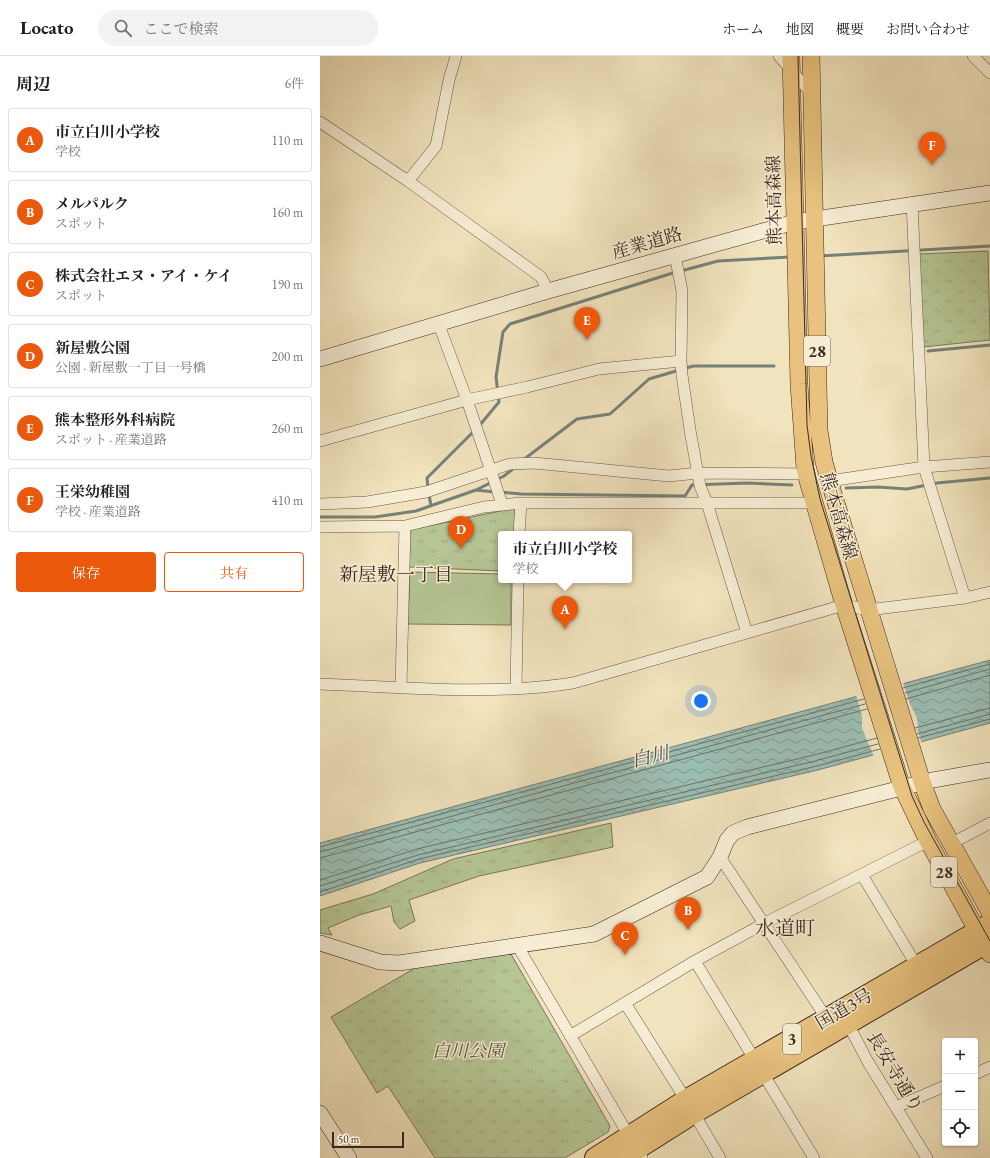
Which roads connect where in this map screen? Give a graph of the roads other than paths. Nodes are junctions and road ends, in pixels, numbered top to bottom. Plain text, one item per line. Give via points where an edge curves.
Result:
1 (456, 56) edge
2 (779, 56) edge
3 (810, 56) edge
4 (973, 56) edge
5 (791, 62) edge
6 (990, 73) edge
7 (811, 93) junction
8 (320, 122) edge
9 (408, 181) junction
10 (990, 193) edge
11 (912, 203) junction
12 (815, 218) junction
13 (795, 222) junction
14 (675, 255) junction
15 (548, 291) junction
16 (439, 325) junction
17 (320, 359) edge
18 (681, 362) junction
19 (467, 400) junction
20 (320, 441) edge
21 (990, 462) edge
22 (924, 467) junction
23 (491, 472) junction
24 (699, 479) junction
25 (831, 486) junction
26 (810, 488) junction
27 (501, 500) junction
28 (521, 503) junction
29 (707, 503) junction
30 (320, 504) edge
31 (404, 526) junction
32 (320, 527) edge
33 (519, 531) edge
34 (518, 583) edge
35 (990, 592) edge
36 (965, 598) junction
37 (844, 605) junction
38 (869, 613) junction
39 (747, 633) junction
40 (320, 684) edge
41 (401, 686) junction
42 (516, 688) junction
43 (990, 770) edge
44 (922, 782) junction
45 (902, 787) junction
46 (990, 823) edge
47 (928, 842) junction
48 (952, 843) junction
49 (720, 857) junction
50 (862, 875) junction
51 (990, 912) edge
52 (765, 923) junction
53 (986, 939) edge
54 (320, 943) edge
55 (517, 945) junction
56 (695, 961) junction
57 (917, 966) junction
58 (625, 1003) junction
59 (827, 1019) junction
60 (848, 1024) junction
61 (570, 1036) junction
62 (760, 1067) junction
63 (990, 1067) edge
64 (978, 1073) edge
65 (942, 1087) edge
66 (690, 1107) junction
67 (896, 1107) junction
68 (320, 1113) edge
69 (633, 1151) edge
70 (349, 1158) edge
71 (595, 1158) edge
72 (720, 1158) edge
73 (814, 1158) edge
74 (927, 1158) edge

1 - 9 street via 436,146
2 - 5 street
3 - 7 main road, 熊本高森線 / 28
4 - 6 street
5 - 7 street
5 - 13 main road, 熊本高森線 / 28
7 - 12 main road, 熊本高森線 / 28
8 - 9 street
9 - 15 street via 540,277
10 - 11 street, 産業道路
11 - 12 street, 産業道路
11 - 22 street
12 - 13 street, 産業道路
12 - 25 main road, 熊本高森線 / 28 via 819,430
13 - 14 street, 産業道路
13 - 26 main road, 熊本高森線 / 28 via 799,384
14 - 15 street, 産業道路
14 - 18 street via 682,291
15 - 16 street, 産業道路
16 - 17 street, 産業道路
16 - 19 street
18 - 19 street via 599,369 527,388
18 - 24 street
19 - 20 street
19 - 23 street
21 - 22 street
22 - 25 street
22 - 36 street
23 - 24 street via 510,464 534,463
23 - 27 street
23 - 30 street via 426,492 367,502
24 - 26 street
24 - 29 street
25 - 38 main road, 熊本高森線 / 28
26 - 29 street
26 - 37 main road, 熊本高森線 / 28
27 - 28 street
27 - 31 street
28 - 29 street
28 - 33 street
29 - 39 street
31 - 32 street
31 - 41 street
34 - 42 street
35 - 36 street
36 - 38 street
37 - 38 street
37 - 39 street
37 - 45 main road, 熊本高森線 / 28
38 - 44 main road, 熊本高森線 / 28
39 - 42 street via 574,683 536,689
40 - 41 street
41 - 42 street via 482,690
43 - 44 street
44 - 45 street
44 - 48 main road, 熊本高森線 / 28 via 932,809
45 - 47 main road, 熊本高森線 / 28
45 - 49 street via 747,827 730,836
46 - 48 street
47 - 50 street
47 - 53 main road, 熊本高森線 / 28
48 - 51 main road, 熊本高森線 / 28
49 - 52 street
49 - 55 street via 707,877 594,934
50 - 52 street
50 - 57 street
52 - 56 street
52 - 59 street
53 - 57 highway, 国道3号 / 3
53 - 60 highway, 国道3号 / 3
54 - 55 street via 380,962 399,963
55 - 61 street
56 - 58 street
56 - 62 street
57 - 59 highway, 国道3号 / 3
58 - 61 street
58 - 66 street
59 - 62 highway, 国道3号 / 3
60 - 62 highway, 国道3号 / 3
60 - 67 street, 長安寺通り
61 - 69 street
62 - 66 highway, 国道3号 / 3
62 - 73 street
63 - 64 street
65 - 67 street
66 - 69 highway, 国道3号 / 3
66 - 72 street
67 - 74 street, 長安寺通り
68 - 70 street
69 - 71 highway, 国道3号 / 3

